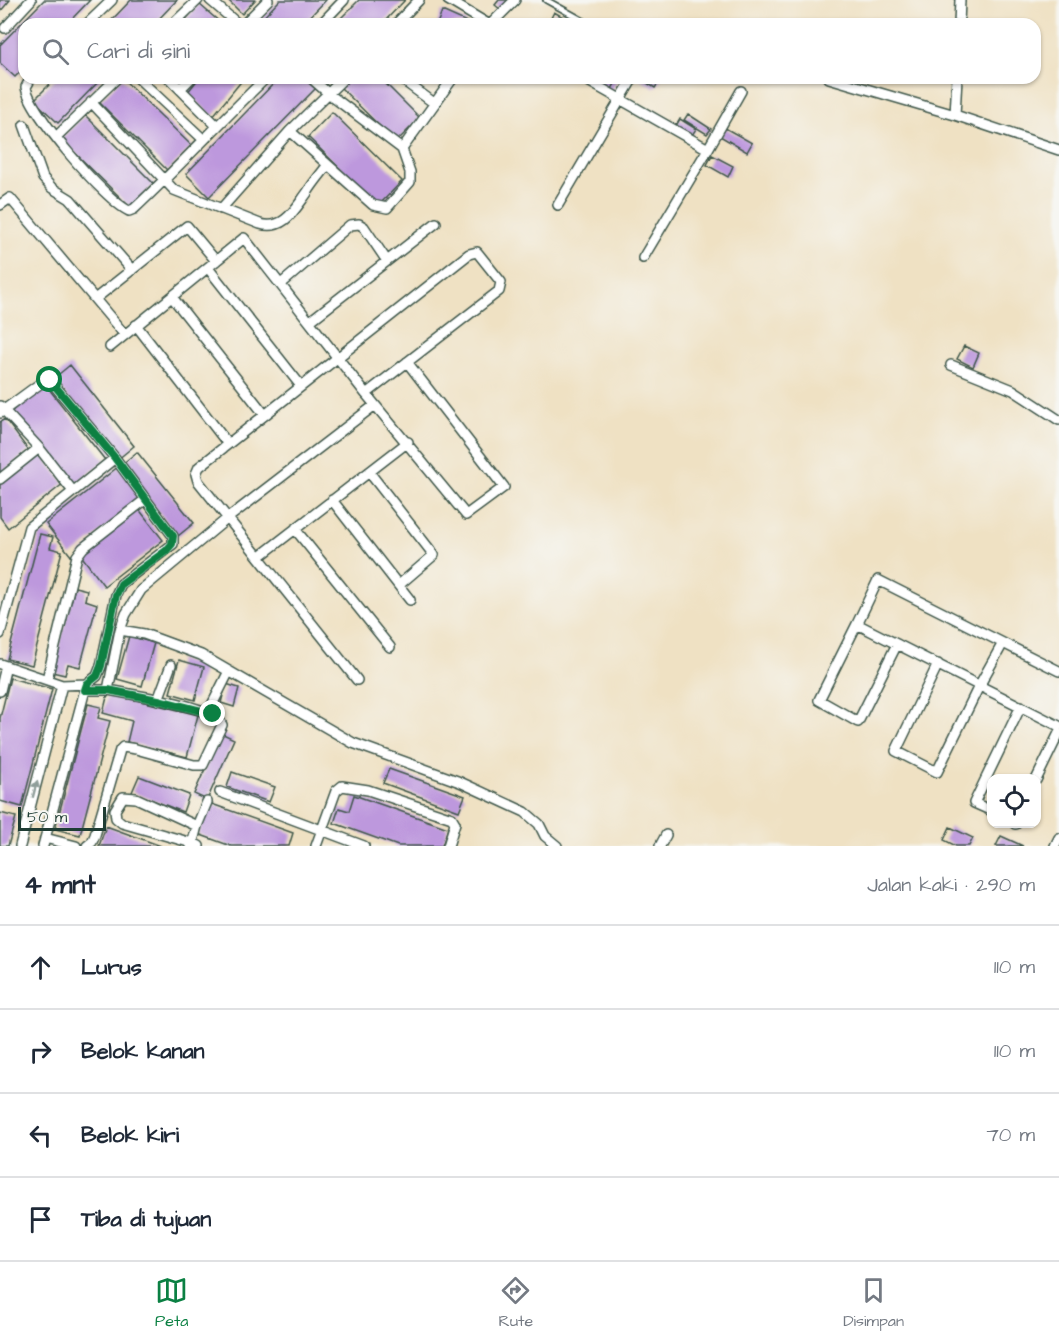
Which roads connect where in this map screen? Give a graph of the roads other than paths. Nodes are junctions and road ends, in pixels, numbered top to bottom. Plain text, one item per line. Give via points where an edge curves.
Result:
1 (31, 0) edge
2 (112, 0) edge
3 (198, 0) edge
4 (210, 0) edge
5 (268, 0) edge
6 (344, 0) edge
7 (419, 0) edge
8 (448, 0) edge
9 (515, 0) edge
10 (546, 0) edge
11 (960, 0) edge
12 (93, 18) edge
13 (179, 18) edge
14 (231, 18) edge
15 (250, 18) edge
16 (327, 18) edge
17 (402, 18) edge
18 (479, 18) edge
19 (496, 18) edge
20 (577, 18) edge
21 (959, 18) edge
22 (5, 28) dead end
23 (28, 84) edge
24 (110, 84) edge
25 (144, 84) edge
26 (175, 84) edge
27 (185, 84) edge
28 (261, 84) edge
29 (318, 84) edge
30 (338, 84) edge
31 (408, 84) edge
32 (449, 84) edge
33 (593, 84) edge
34 (629, 84) edge
35 (849, 84) edge
36 (957, 84) edge
37 (180, 89) junction
38 (741, 91) dead end
39 (329, 94) junction
40 (620, 100) junction
41 (91, 102) junction
42 (434, 104) junction
43 (955, 115) junction
44 (24, 125) dead end
45 (217, 126) junction
46 (290, 131) junction
47 (56, 137) junction
48 (204, 140) junction
49 (402, 149) junction
50 (708, 149) junction
51 (1059, 150) edge
52 (327, 166) junction
53 (164, 181) junction
54 (1, 202) edge
55 (558, 205) dead end
56 (221, 209) junction
57 (436, 223) dead end
58 (643, 258) dead end
59 (216, 261) junction
60 (387, 261) junction
61 (208, 268) junction
62 (132, 270) junction
63 (281, 284) junction
64 (172, 297) junction
65 (95, 298) junction
66 (310, 321) junction
67 (136, 326) junction
68 (125, 334) junction
69 (110, 346) dead end
70 (338, 357) junction
71 (407, 362) junction
72 (951, 365) dead end
73 (301, 386) junction
74 (366, 394) junction
75 (375, 405) junction
76 (1, 410) edge
77 (265, 415) junction
78 (1059, 420) edge
79 (408, 442) junction
80 (228, 444) junction
81 (39, 448) junction
82 (115, 458) junction
83 (369, 472) junction
84 (0, 479) edge
85 (72, 490) junction
86 (146, 499) junction
87 (332, 500) junction
88 (228, 518) junction
89 (295, 529) junction
90 (259, 557) junction
91 (399, 585) junction
92 (410, 600) dead end
93 (4, 606) edge
94 (857, 624) junction
95 (120, 630) junction
96 (0, 634) edge
97 (1003, 643) junction
98 (897, 644) junction
99 (390, 647) dead end
100 (938, 664) junction
101 (3, 665) edge
102 (171, 665) dead end
103 (229, 671) junction
104 (1059, 671) edge
105 (47, 679) junction
106 (357, 680) dead end
107 (62, 685) junction
108 (979, 686) junction
109 (86, 687) junction
110 (108, 690) junction
111 (0, 691) edge
112 (158, 700) junction
113 (1021, 706) junction
114 (208, 712) junction
115 (1059, 726) edge
116 (1059, 733) edge
117 (988, 774) edge
118 (1039, 774) edge
119 (987, 776) edge
120 (220, 792) dead end
121 (207, 802) dead end
122 (987, 809) edge
123 (197, 826) junction
124 (322, 831) junction
125 (666, 835) dead end
126 (1059, 838) edge
127 (44, 842) edge
128 (194, 845) edge
129 (20, 846) edge
130 (76, 846) edge
131 (87, 846) edge
132 (316, 846) edge
133 (364, 846) edge
134 (448, 846) edge
135 (557, 846) edge
136 (660, 846) edge
137 (1055, 846) edge

1 - 22 street
2 - 12 street
3 - 13 street
4 - 14 street
5 - 15 street
6 - 16 street
7 - 17 street
8 - 18 street
9 - 19 street
10 - 20 lane
11 - 21 street
23 - 47 street via 29,98
24 - 41 street
25 - 48 street
26 - 37 street
27 - 37 street
28 - 45 street
29 - 39 street
30 - 39 street
31 - 42 street
32 - 42 street
33 - 40 street
34 - 40 street
35 - 43 street
36 - 43 street
37 - 45 street
38 - 50 street
39 - 46 street
39 - 49 street
40 - 50 street
40 - 55 street
41 - 47 street
41 - 53 street
42 - 49 street
43 - 51 street
44 - 62 street via 43,178 70,199
45 - 48 street
46 - 52 street
46 - 56 street
47 - 53 street via 69,156 126,210 132,211
48 - 53 street
49 - 52 street via 411,172 410,182 387,208 373,205
50 - 58 street
52 - 56 street via 294,212 279,224 267,226
53 - 56 street via 184,195
54 - 65 street via 10,198
57 - 60 street
59 - 61 street
59 - 62 street via 188,226
59 - 63 street via 244,238
60 - 63 street via 364,226 354,224
60 - 66 street
61 - 64 street
61 - 73 street
62 - 65 street
63 - 66 street
64 - 67 street
64 - 77 street
65 - 68 street
66 - 70 street
67 - 68 street
67 - 80 street
68 - 69 street
70 - 71 street via 472,252 477,252 500,279 499,291
70 - 73 street
70 - 74 street
71 - 74 street
71 - 79 street via 504,487 466,515
72 - 78 street via 1013,390
73 - 77 street
74 - 75 street
75 - 79 street
75 - 88 street
76 - 81 street
76 - 82 street via 50,380
77 - 80 street
79 - 83 street
80 - 88 street via 199,467 196,474
81 - 84 street
81 - 85 street
82 - 85 street
82 - 86 street
83 - 87 street
83 - 91 street via 434,555
85 - 93 street via 29,526
86 - 105 street via 77,556
86 - 109 street via 169,528 172,544 121,584 101,666
87 - 89 street
87 - 91 street
88 - 90 street
88 - 95 street via 141,590
89 - 90 street
89 - 99 street
90 - 106 street
91 - 92 street
93 - 96 street
94 - 97 street via 878,580
94 - 98 street
94 - 98 street via 819,700 858,722
95 - 103 street via 144,634 201,655
95 - 110 street
97 - 104 street
97 - 108 street
98 - 100 street
100 - 108 street
100 - 108 street via 896,751 937,772
101 - 105 street
101 - 111 street
102 - 112 street
103 - 114 street
103 - 135 street via 353,743 460,782 525,812
105 - 107 street
107 - 109 street
129 -> 107 street
108 - 113 street
109 - 110 street
109 - 127 street
110 - 112 street
112 - 114 street
113 - 115 street
113 - 117 street
114 - 131 street via 218,717 222,725 203,765 127,747 120,750 95,835
116 - 118 street
119 - 122 street via 974,803
120 - 124 street
121 - 123 street
123 - 128 street
123 - 128 street via 129,796 123,796 115,810 122,823
124 - 132 street
124 - 133 street
124 - 134 street via 336,791 346,786 452,818 455,823
125 - 136 street
126 - 137 street
127 - 130 street

